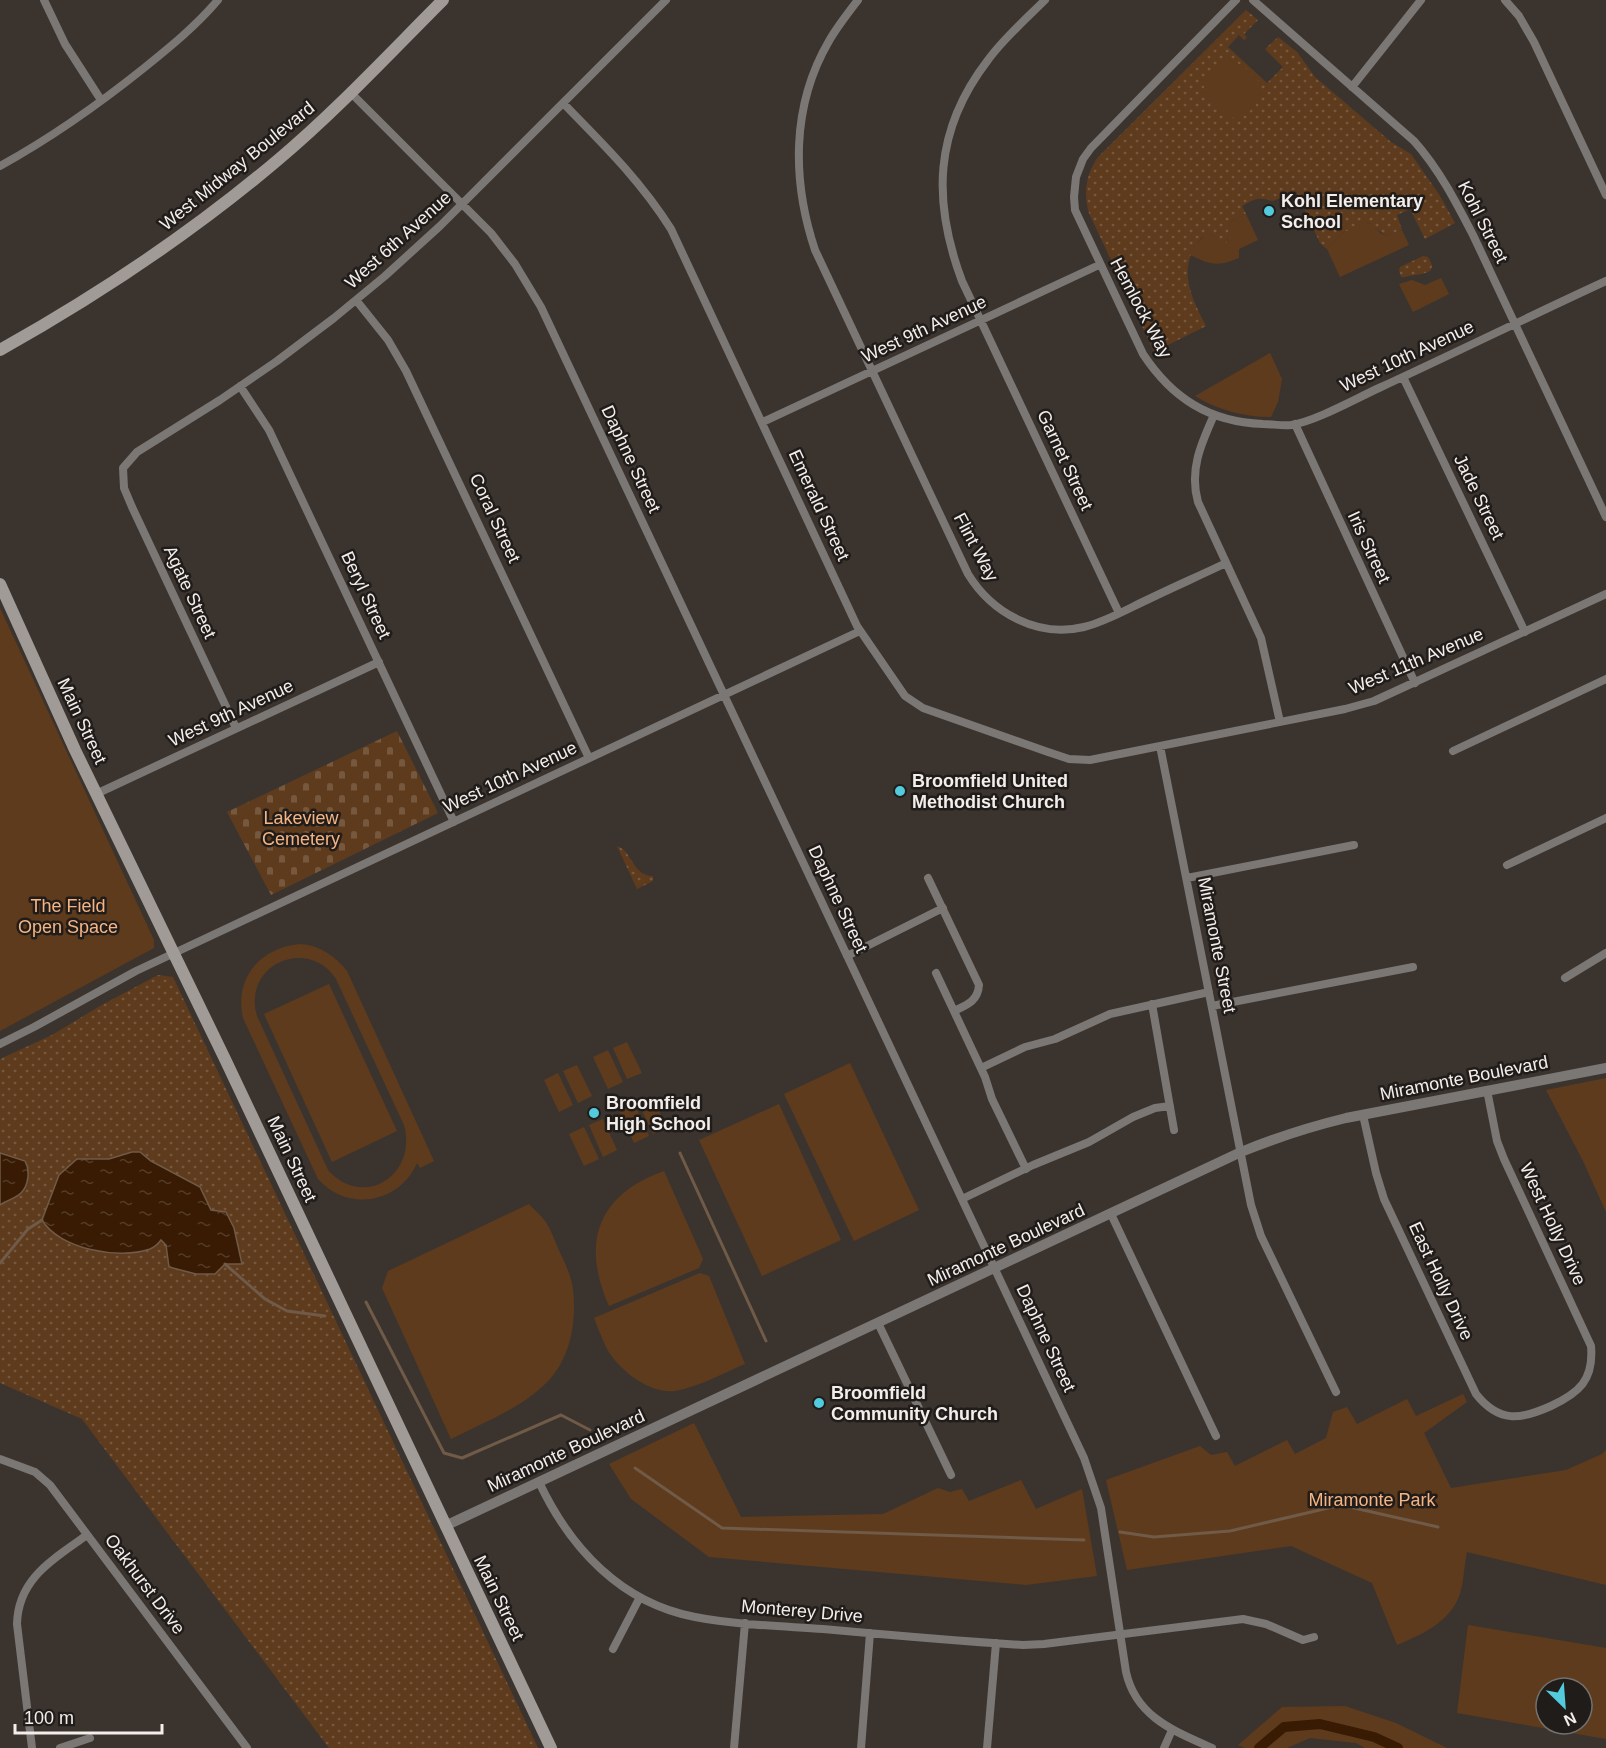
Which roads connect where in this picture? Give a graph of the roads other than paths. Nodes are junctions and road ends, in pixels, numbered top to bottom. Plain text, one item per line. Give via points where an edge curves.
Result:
1 (44, 0) edge
2 (443, 0) edge
3 (666, 0) edge
4 (858, 0) edge
5 (1045, 0) edge
6 (1236, 0) edge
7 (1253, 0) edge
8 (1421, 0) edge
9 (1505, 0) edge
10 (214, 1) edge
11 (1352, 87) junction
12 (351, 93) junction
13 (101, 100) junction
14 (563, 103) junction
15 (0, 166) edge
16 (1606, 195) edge
17 (462, 204) junction
18 (1099, 265) junction
19 (1606, 281) edge
20 (356, 300) junction
21 (981, 320) junction
22 (1515, 324) junction
23 (0, 350) edge
24 (872, 371) junction
25 (1403, 377) junction
26 (240, 386) junction
27 (1214, 415) junction
28 (763, 422) junction
29 (1294, 424) junction
30 (123, 468) joint
31 (1606, 517) edge
32 (1226, 563) junction
33 (0, 584) edge
34 (1606, 594) edge
35 (1119, 613) junction
36 (860, 631) junction
37 (1525, 632) junction
38 (379, 662) junction
39 (1606, 679) edge
40 (1415, 683) junction
41 (724, 695) junction
42 (1280, 722) junction
43 (236, 728) junction
44 (1160, 746) junction
45 (1453, 751) dead end
46 (589, 759) junction
47 (96, 794) junction
48 (1606, 818) edge
49 (454, 822) junction
50 (1354, 845) dead end
51 (1507, 865) dead end
52 (928, 878) dead end
53 (1187, 878) junction
54 (943, 908) junction
55 (174, 953) junction
56 (1606, 953) edge
57 (847, 956) junction
58 (1413, 967) dead end
59 (936, 974) dead end
60 (1565, 978) dead end
61 (1209, 992) junction
62 (1152, 1004) junction
63 (1212, 1006) junction
64 (954, 1011) junction
65 (0, 1044) edge
66 (981, 1068) junction
67 (1606, 1068) edge
68 (1487, 1090) junction
69 (1170, 1106) junction
70 (1363, 1115) junction
71 (1174, 1130) dead end
72 (1241, 1152) junction
73 (1026, 1169) junction
74 (962, 1199) junction
75 (1111, 1214) junction
76 (994, 1268) junction
77 (878, 1323) junction
78 (1336, 1392) dead end
79 (1536, 1413) joint
80 (1216, 1436) dead end
81 (0, 1459) edge
82 (951, 1475) dead end
83 (539, 1482) junction
84 (445, 1526) junction
85 (87, 1535) junction
86 (640, 1597) junction
87 (745, 1623) junction
88 (870, 1633) junction
89 (1120, 1635) junction
90 (1314, 1637) dead end
91 (996, 1644) junction
92 (613, 1649) dead end
93 (1172, 1730) junction
94 (90, 1738) dead end
95 (32, 1748) edge
96 (60, 1748) edge
97 (247, 1748) edge
98 (551, 1748) edge
99 (734, 1748) edge
100 (861, 1748) edge
101 (987, 1748) edge
102 (1164, 1748) edge
103 (1212, 1748) edge

1 - 13 street via 64,44
2 - 12 main road, West Midway Boulevard
3 - 14 street, West 6th Avenue
4 - 24 street, Flint Way via 830,40 813,75 801,120 798,165 807,227 815,250
5 - 21 street, Garnet Street via 1004,41 973,81 956,111 948,143 942,185 948,239
6 - 18 street, Hemlock Way via 1083,159 1074,189 1075,210
7 - 11 street, Kohl Street
8 - 11 street
9 - 16 street via 1534,42
10 - 13 street via 194,26
11 - 22 street, Kohl Street via 1427,156 1455,200
12 - 17 street, Daphne Street
12 - 23 main road, West Midway Boulevard via 280,158 197,224
13 - 15 street
14 - 17 street, West 6th Avenue
14 - 28 street, Emerald Street via 622,162 658,208
17 - 20 street, West 6th Avenue
17 - 41 street, Daphne Street via 510,256 538,300
18 - 21 street, West 9th Avenue
18 - 27 street, Hemlock Way via 1152,368 1183,399
19 - 22 street, West 10th Avenue
20 - 26 street, West 6th Avenue
20 - 46 street, Coral Street via 388,340 406,371
21 - 24 street, West 9th Avenue
21 - 35 street, Garnet Street
22 - 25 street, West 10th Avenue
22 - 31 street, Kohl Street
24 - 28 street, West 9th Avenue
24 - 35 street, Flint Way via 968,574 985,598 1009,616 1047,628 1082,627
25 - 29 street, West 10th Avenue
25 - 37 street, Jade Street
26 - 30 street, West 6th Avenue via 137,452
26 - 38 street, Beryl Street via 269,430
27 - 29 street, West 10th Avenue via 1244,423
27 - 32 street via 1194,466 1193,480 1198,501
28 - 36 street, Emerald Street
29 - 40 street, Iris Street
30 - 43 street, Agate Street via 124,488 132,507
32 - 35 street, Flint Way
32 - 42 street via 1261,638
33 - 47 main road, Main Street
34 - 37 street, West 11th Avenue
36 - 41 street, West 10th Avenue
36 - 44 street, Emerald Street via 905,696 922,708 1069,759 1090,760
37 - 40 street, West 11th Avenue
38 - 43 street, West 9th Avenue
38 - 49 street, Beryl Street
39 - 45 street
40 - 42 street, West 11th Avenue via 1363,705
41 - 46 street, West 10th Avenue
41 - 57 street, Daphne Street
42 - 44 street, West 11th Avenue
43 - 47 street, West 9th Avenue
44 - 53 street, Miramonte Street
46 - 49 street, West 10th Avenue
47 - 55 main road, Main Street
48 - 51 street
49 - 55 street, West 10th Avenue
50 - 53 street
52 - 54 street
53 - 61 street, Miramonte Street
54 - 57 street
54 - 64 street via 979,985 972,1003
55 - 65 street, West 10th Avenue
55 - 84 main road, Main Street
56 - 60 street
57 - 74 street, Daphne Street
58 - 63 street
59 - 64 street
61 - 62 street
61 - 63 street, Miramonte Street
62 - 66 street via 1110,1014
62 - 69 street
63 - 72 street, Miramonte Street
64 - 66 street
66 - 73 street
67 - 68 street, Miramonte Boulevard
68 - 70 street, Miramonte Boulevard
68 - 79 street, West Holly Drive via 1504,1159 1591,1346 1590,1367 1580,1388
69 - 71 street
69 - 73 street via 1133,1117 1089,1142
70 - 72 street, Miramonte Boulevard via 1309,1127
70 - 79 street, East Holly Drive via 1384,1199 1476,1394 1484,1404 1502,1414 1521,1417
72 - 75 street, Miramonte Boulevard
72 - 78 street, Miramonte Street via 1261,1236
73 - 74 street
74 - 76 street, Daphne Street
75 - 76 street, Miramonte Boulevard
75 - 80 street
76 - 77 street, Miramonte Boulevard
76 - 89 street, Daphne Street via 1092,1479 1105,1531
77 - 82 street
77 - 83 street, Miramonte Boulevard
81 - 85 street, Oakhurst Drive via 40,1476
83 - 84 street, Miramonte Boulevard
83 - 86 street, Monterey Drive via 557,1517 584,1553 619,1585
84 - 98 main road, Main Street
85 - 95 street via 38,1572 21,1599 17,1624
85 - 97 street, Oakhurst Drive
86 - 87 street, Monterey Drive via 694,1617
86 - 92 street
87 - 88 street, Monterey Drive
87 - 99 street
88 - 91 street, Monterey Drive
88 - 100 street
89 - 90 street, Monterey Drive via 1244,1619 1303,1640
89 - 91 street, Monterey Drive via 1044,1644
89 - 93 street, Daphne Street via 1128,1681 1136,1698 1153,1718
91 - 101 street
93 - 102 street
93 - 103 street, Daphne Street
94 - 96 street

